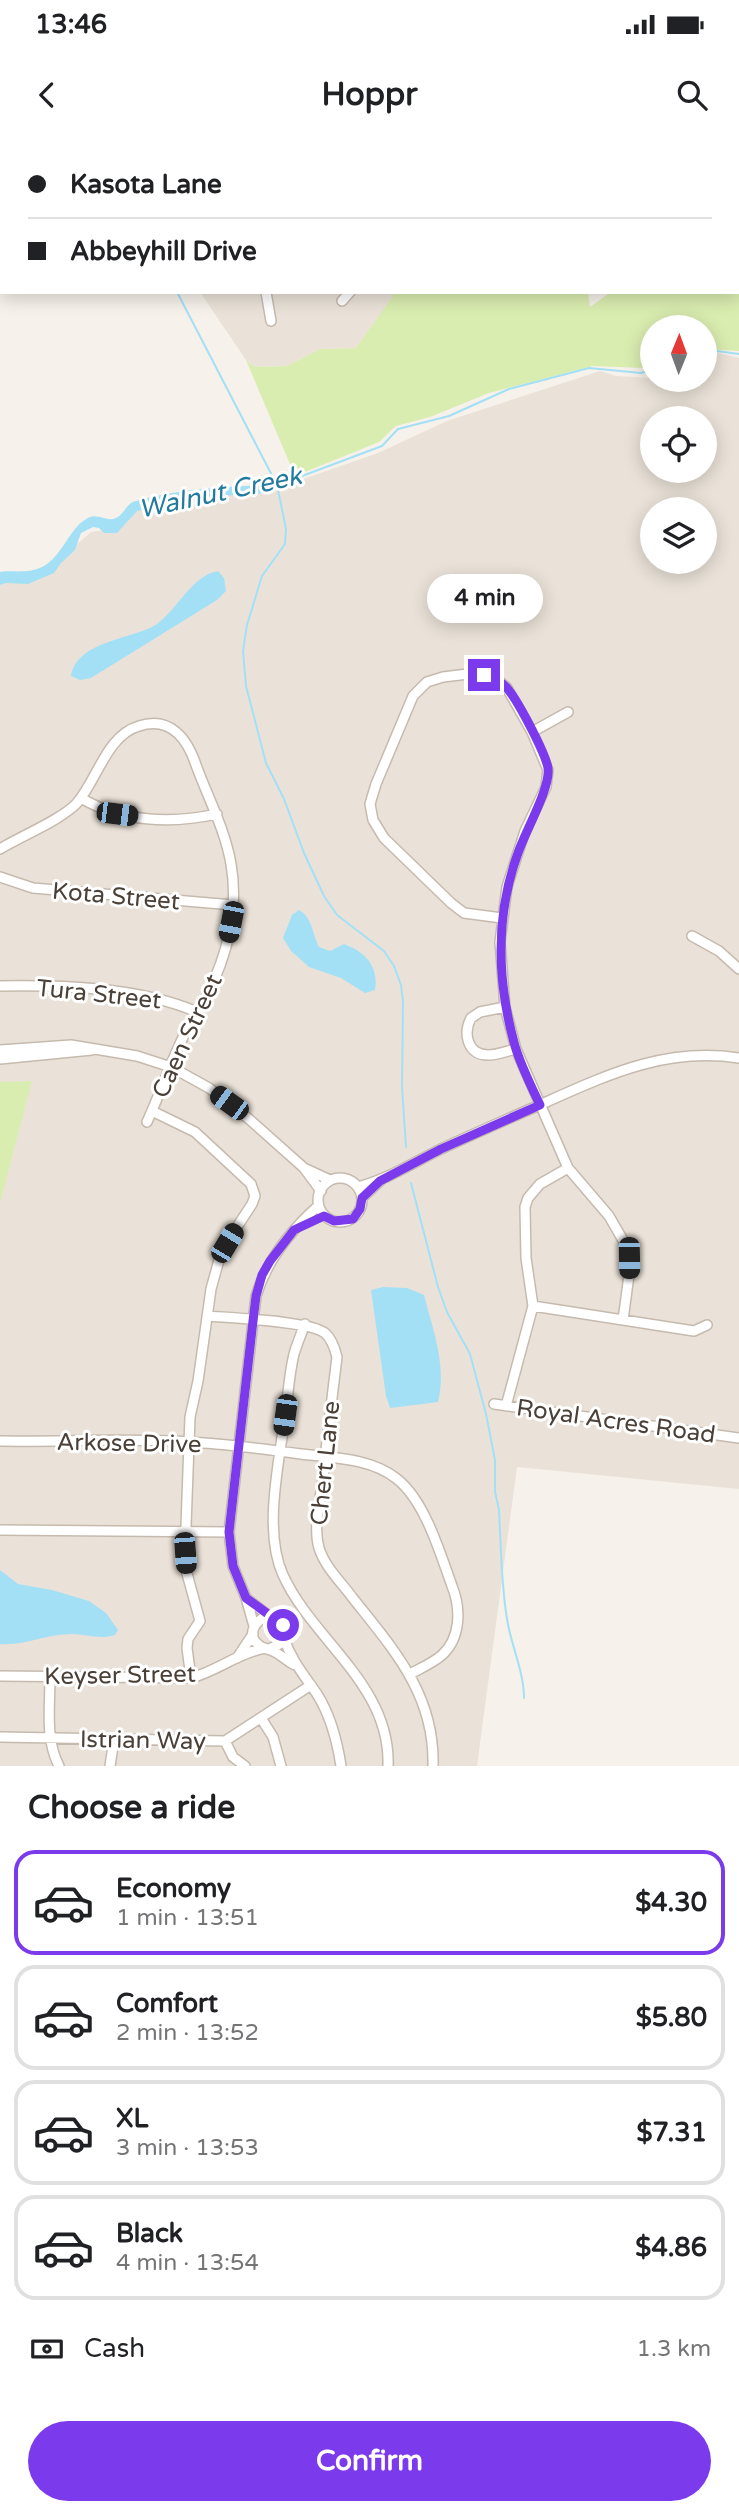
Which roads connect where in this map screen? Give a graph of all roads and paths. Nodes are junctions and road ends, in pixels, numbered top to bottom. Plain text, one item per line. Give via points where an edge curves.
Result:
1 (266, 294) edge
2 (348, 294) edge
3 (342, 301) dead end
4 (271, 321) dead end
5 (568, 712) dead end
6 (532, 732) junction
7 (81, 798) junction
8 (217, 814) junction
9 (0, 849) edge
10 (0, 877) edge
11 (233, 905) junction
12 (502, 918) junction
13 (692, 936) dead end
14 (739, 969) edge
15 (0, 986) edge
16 (505, 1007) junction
17 (197, 1012) junction
18 (94, 1049) junction
19 (516, 1049) junction
20 (0, 1050) edge
21 (739, 1058) edge
22 (0, 1059) edge
23 (171, 1067) junction
24 (540, 1105) junction
25 (152, 1111) junction
26 (148, 1122) dead end
27 (304, 1168) junction
28 (568, 1168) junction
29 (330, 1180) junction
30 (380, 1181) junction
31 (358, 1187) junction
32 (321, 1191) junction
33 (362, 1198) junction
34 (318, 1206) junction
35 (324, 1216) junction
36 (299, 1226) junction
37 (533, 1306) junction
38 (207, 1316) junction
39 (624, 1320) junction
40 (253, 1321) junction
41 (304, 1324) junction
42 (707, 1325) dead end
43 (494, 1404) dead end
44 (506, 1406) junction
45 (739, 1438) edge
46 (0, 1441) edge
47 (189, 1442) junction
48 (239, 1447) junction
49 (281, 1451) junction
50 (326, 1457) junction
51 (0, 1530) edge
52 (185, 1531) junction
53 (229, 1532) junction
54 (246, 1598) junction
55 (269, 1616) junction
56 (253, 1630) junction
57 (284, 1638) junction
58 (267, 1648) junction
59 (237, 1658) junction
60 (295, 1665) junction
61 (410, 1674) junction
62 (0, 1676) edge
63 (50, 1677) junction
64 (191, 1678) junction
65 (311, 1685) junction
66 (261, 1718) junction
67 (0, 1737) edge
68 (50, 1738) junction
69 (114, 1740) junction
70 (225, 1741) junction
71 (60, 1766) edge
72 (110, 1766) edge
73 (245, 1766) edge
74 (281, 1766) edge
75 (341, 1766) edge
76 (388, 1766) edge
77 (433, 1766) edge

1 - 4 street
2 - 3 street
5 - 6 street
6 - 12 street via 548,770 546,788 515,859
6 - 12 street via 498,680 468,674 427,682 413,696 370,804 384,838 451,903 464,913
7 - 8 street via 99,809 127,816 177,820
7 - 8 street, Caen Street via 124,735 135,727 158,724 181,733
7 - 9 street, Caen Street via 67,811
8 - 11 street, Caen Street via 232,866
10 - 11 street, Kota Street via 33,888
11 - 17 street, Caen Street via 218,972
12 - 16 street
13 - 14 street
15 - 17 street, Tura Street via 132,994
16 - 19 street
16 - 19 street via 471,1018 466,1035 469,1045 485,1055
17 - 23 street, Caen Street
18 - 20 street via 71,1045
18 - 22 street
18 - 23 street
19 - 24 street
21 - 24 street via 677,1056 644,1062
23 - 25 street, Caen Street
23 - 27 street via 229,1103
24 - 28 street
24 - 30 street
25 - 26 street, Caen Street
25 - 38 street via 195,1132 244,1176 255,1196 219,1260
27 - 29 street
27 - 32 street
28 - 37 street via 540,1184 525,1207
28 - 39 street via 609,1216 624,1242 629,1275
29 - 31 street via 342,1178
29 - 32 street
30 - 31 street
30 - 33 street
31 - 33 street
32 - 34 street
33 - 35 street via 353,1219 334,1221
34 - 35 street
34 - 36 street
35 - 36 street
36 - 40 street via 262,1275
37 - 39 street
37 - 44 street
38 - 40 street
38 - 47 street
39 - 42 street via 694,1331
40 - 41 street
40 - 48 street
41 - 49 street via 293,1355
41 - 50 street, Chert Lane via 324,1333 337,1357
43 - 44 street, Royal Acres Road
44 - 45 street, Royal Acres Road
46 - 47 street, Arkose Drive
47 - 48 street, Arkose Drive
47 - 52 street
48 - 49 street, Arkose Drive
48 - 53 street
49 - 50 street, Arkose Drive
49 - 76 street via 274,1519 282,1573 370,1694 386,1736
50 - 61 street, Chert Lane via 317,1534 326,1566
50 - 61 street, Arkose Drive via 365,1464 396,1478 417,1503 439,1551 456,1600 456,1633 441,1656
51 - 52 street
52 - 53 street
52 - 64 street via 186,1570 200,1615 188,1639
53 - 54 street via 233,1566
54 - 55 street
54 - 56 street
55 - 56 street via 260,1619
55 - 57 street via 283,1625
56 - 58 street via 256,1643
56 - 59 street, Keyser Street
57 - 58 street via 277,1647
57 - 60 street
58 - 59 street, Keyser Street
58 - 60 street
59 - 64 street, Keyser Street
60 - 65 street
61 - 77 street, Chert Lane via 427,1719
62 - 63 street, Keyser Street
63 - 64 street, Keyser Street
63 - 68 street
65 - 66 street, Istrian Way
65 - 75 street via 330,1719
66 - 70 street, Istrian Way
66 - 74 street via 273,1737
67 - 68 street, Istrian Way
68 - 69 street, Istrian Way
68 - 71 street
69 - 70 street, Istrian Way
69 - 72 street
70 - 73 street via 233,1757

